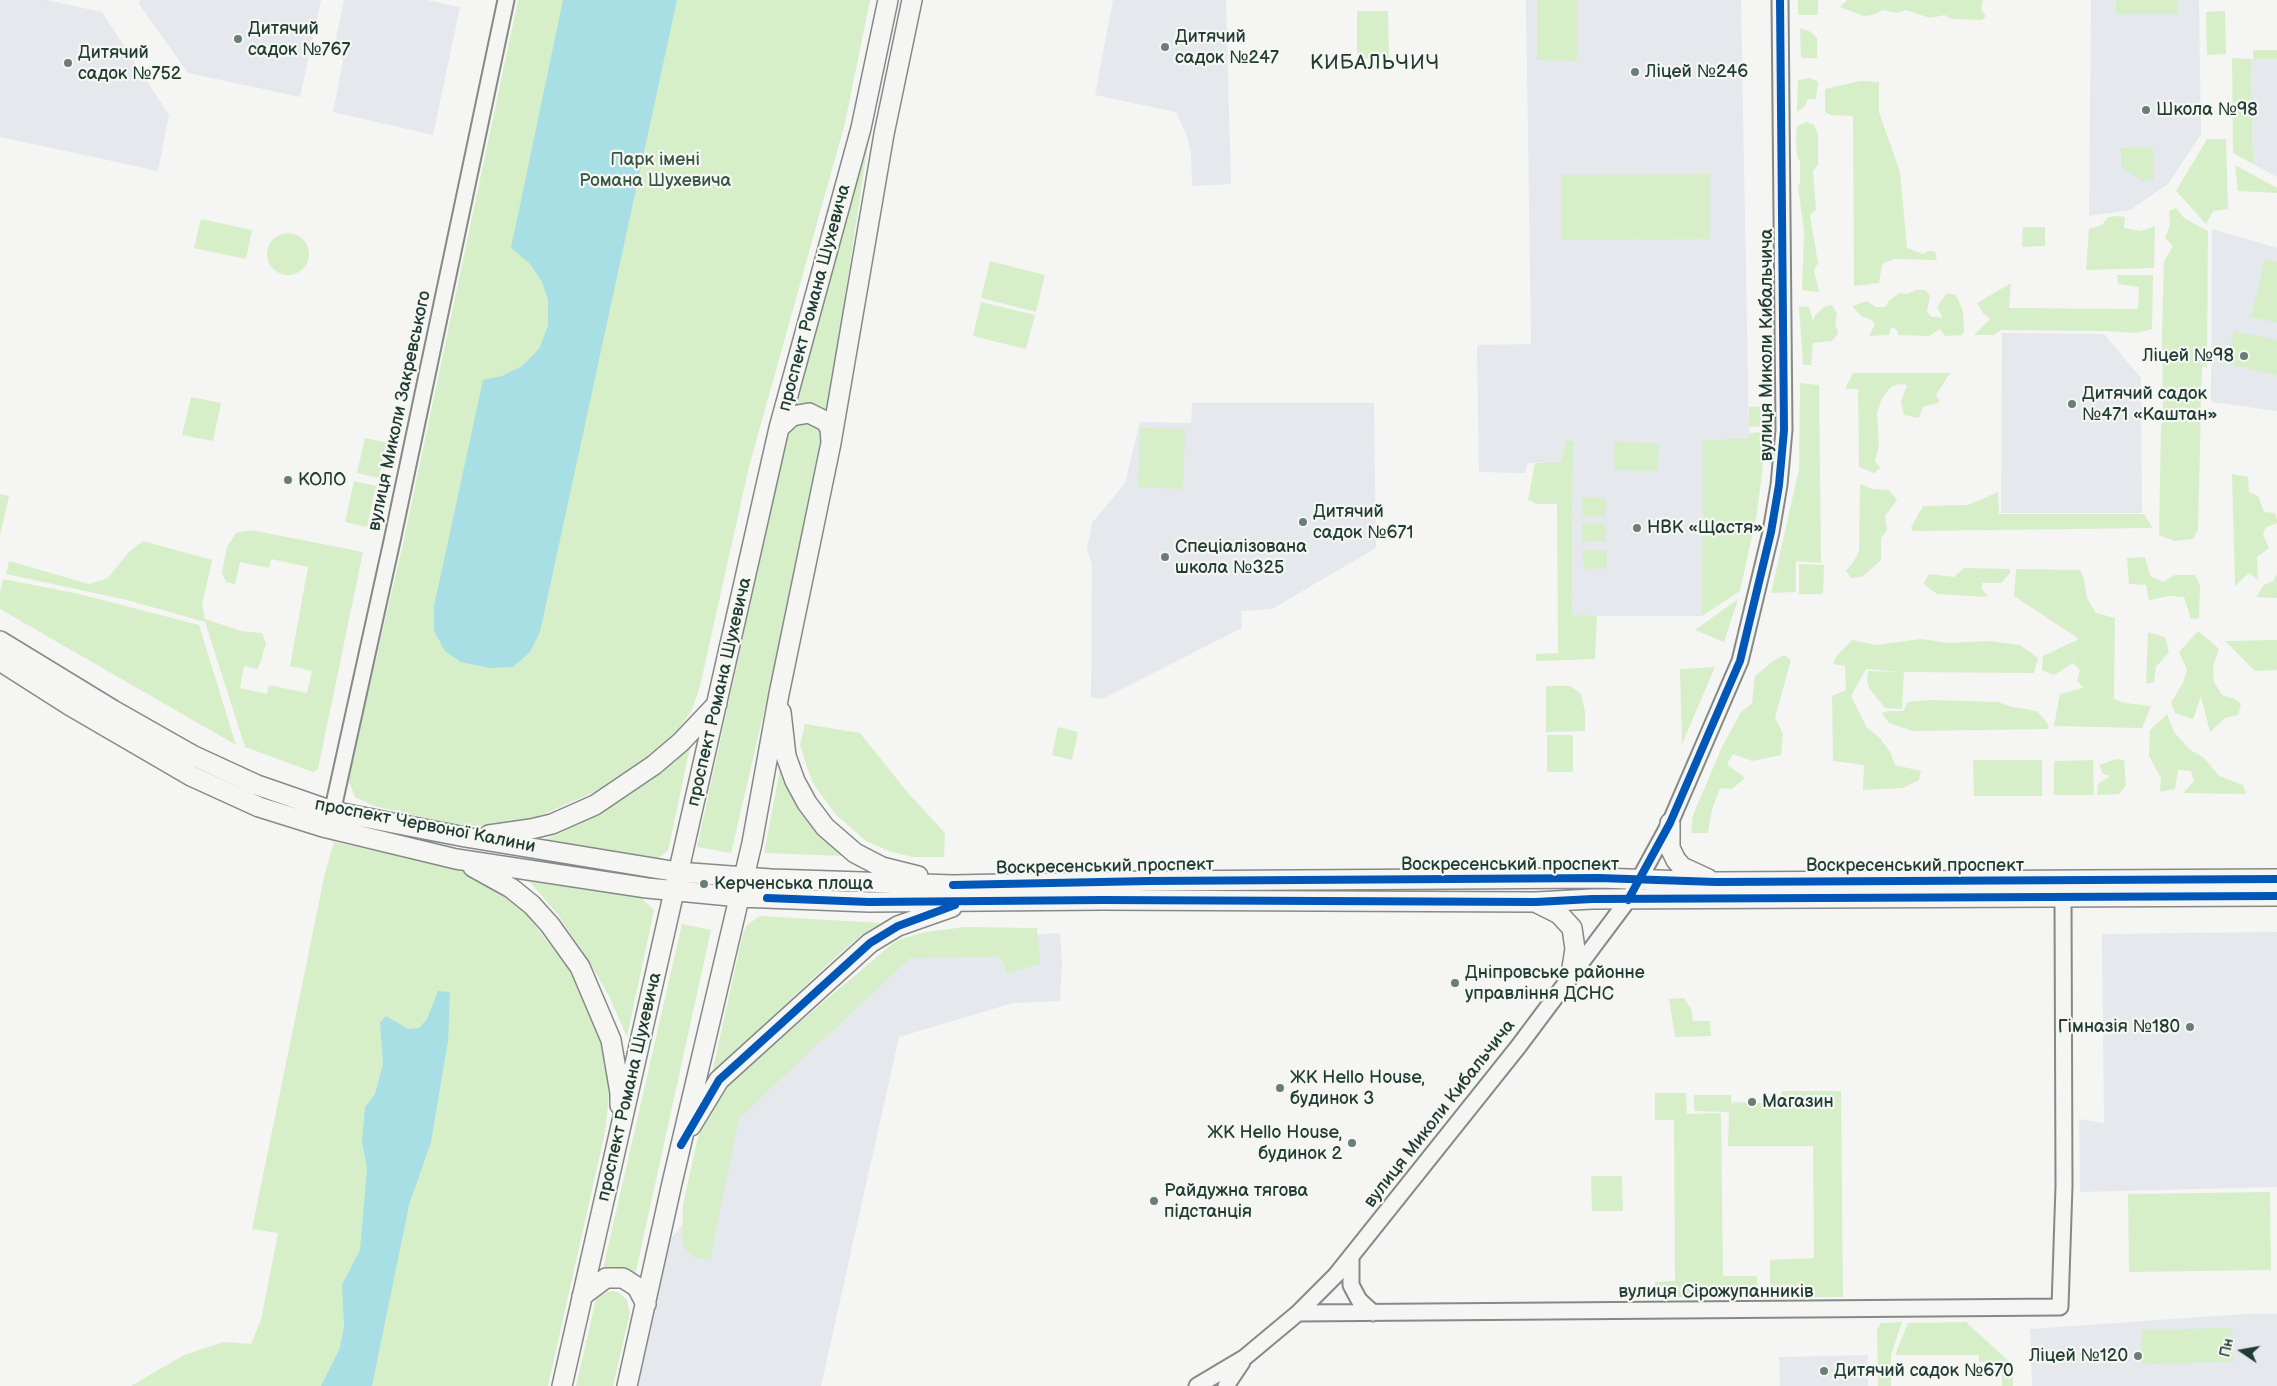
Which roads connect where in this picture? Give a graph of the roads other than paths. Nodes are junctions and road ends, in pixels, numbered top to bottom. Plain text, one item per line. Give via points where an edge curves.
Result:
1 (506, 0) edge
2 (888, 0) edge
3 (912, 0) edge
4 (1780, 0) edge
5 (779, 428) junction
6 (831, 443) junction
7 (0, 641) edge
8 (0, 661) edge
9 (779, 694) junction
10 (718, 703) junction
11 (330, 820) junction
12 (1670, 823) junction
13 (465, 837) junction
14 (456, 859) junction
15 (678, 872) junction
16 (744, 877) junction
17 (2277, 879) edge
18 (1639, 881) junction
19 (1716, 882) junction
20 (953, 885) junction
21 (674, 890) junction
22 (2277, 896) edge
23 (740, 897) junction
24 (2063, 897) junction
25 (1628, 900) junction
26 (968, 901) junction
27 (1536, 902) junction
28 (1571, 974) junction
29 (620, 1135) junction
30 (681, 1144) junction
31 (1351, 1256) junction
32 (582, 1296) junction
33 (646, 1304) junction
34 (1298, 1313) junction
35 (1372, 1313) junction
36 (1244, 1358) junction
37 (562, 1386) edge
38 (627, 1386) edge
39 (1197, 1386) edge
40 (1226, 1386) edge

1 - 11 street, вулиця Миколи Закревського
2 - 5 main road, проспект Романа Шухевича via 861,128
3 - 6 main road, проспект Романа Шухевича via 884,134
4 - 12 street, вулиця Миколи Кибальчича via 1784,430 1779,486 1740,661
5 - 6 main road via 792,416 809,413 825,421 830,428
5 - 10 main road, проспект Романа Шухевича
6 - 9 main road, проспект Романа Шухевича
7 - 11 main road, проспект Червоної Калини via 194,756
8 - 11 main road, проспект Червоної Калини via 76,710 192,776 259,806
9 - 16 main road, проспект Романа Шухевича
9 - 20 main road via 786,756 807,803 825,826 855,853 882,867
10 - 13 main road via 654,765 595,805 531,830
10 - 15 main road, проспект Романа Шухевича
11 - 13 main road, проспект Червоної Калини
11 - 14 main road, проспект Червоної Калини
12 - 18 street, вулиця Миколи Кибальчича
12 - 19 main road via 1670,848 1676,860 1682,867
13 - 15 main road, проспект Червоної Калини
14 - 21 main road, проспект Червоної Калини
14 - 29 main road via 491,875 532,905 580,967 611,1040 620,1093
15 - 16 main road
15 - 21 main road, проспект Романа Шухевича
16 - 20 main road, Воскресенський проспект
16 - 23 main road, проспект Романа Шухевича
17 - 19 main road, Воскресенський проспект
18 - 19 main road, Воскресенський проспект
18 - 20 main road, Воскресенський проспект via 1599,878
18 - 25 street, вулиця Миколи Кибальчича
21 - 23 main road
21 - 29 main road, проспект Романа Шухевича
22 - 24 main road, Воскресенський проспект
23 - 26 main road, Воскресенський проспект via 869,902
23 - 30 main road, проспект Романа Шухевича
24 - 25 main road, Воскресенський проспект
24 - 35 street, вулиця Сірожупанників via 2064,1186 2060,1307
25 - 27 main road, Воскресенський проспект
25 - 28 street, вулиця Миколи Кибальчича
26 - 27 main road, Воскресенський проспект
26 - 30 main road via 898,926 870,943 719,1080
27 - 28 main road via 1559,914 1572,928 1575,949
28 - 31 street, вулиця Миколи Кибальчича via 1518,1047
29 - 32 main road, проспект Романа Шухевича
30 - 33 main road, проспект Романа Шухевича
31 - 34 street, вулиця Миколи Кибальчича
31 - 35 street via 1351,1285 1359,1300
32 - 33 main road via 606,1278 623,1278 637,1286
32 - 37 main road, проспект Романа Шухевича
33 - 38 main road, проспект Романа Шухевича
34 - 35 street, вулиця Сірожупанників
34 - 36 street, вулиця Миколи Кибальчича
36 - 39 street, вулиця Миколи Кибальчича
36 - 40 street, вулиця Миколи Кибальчича

